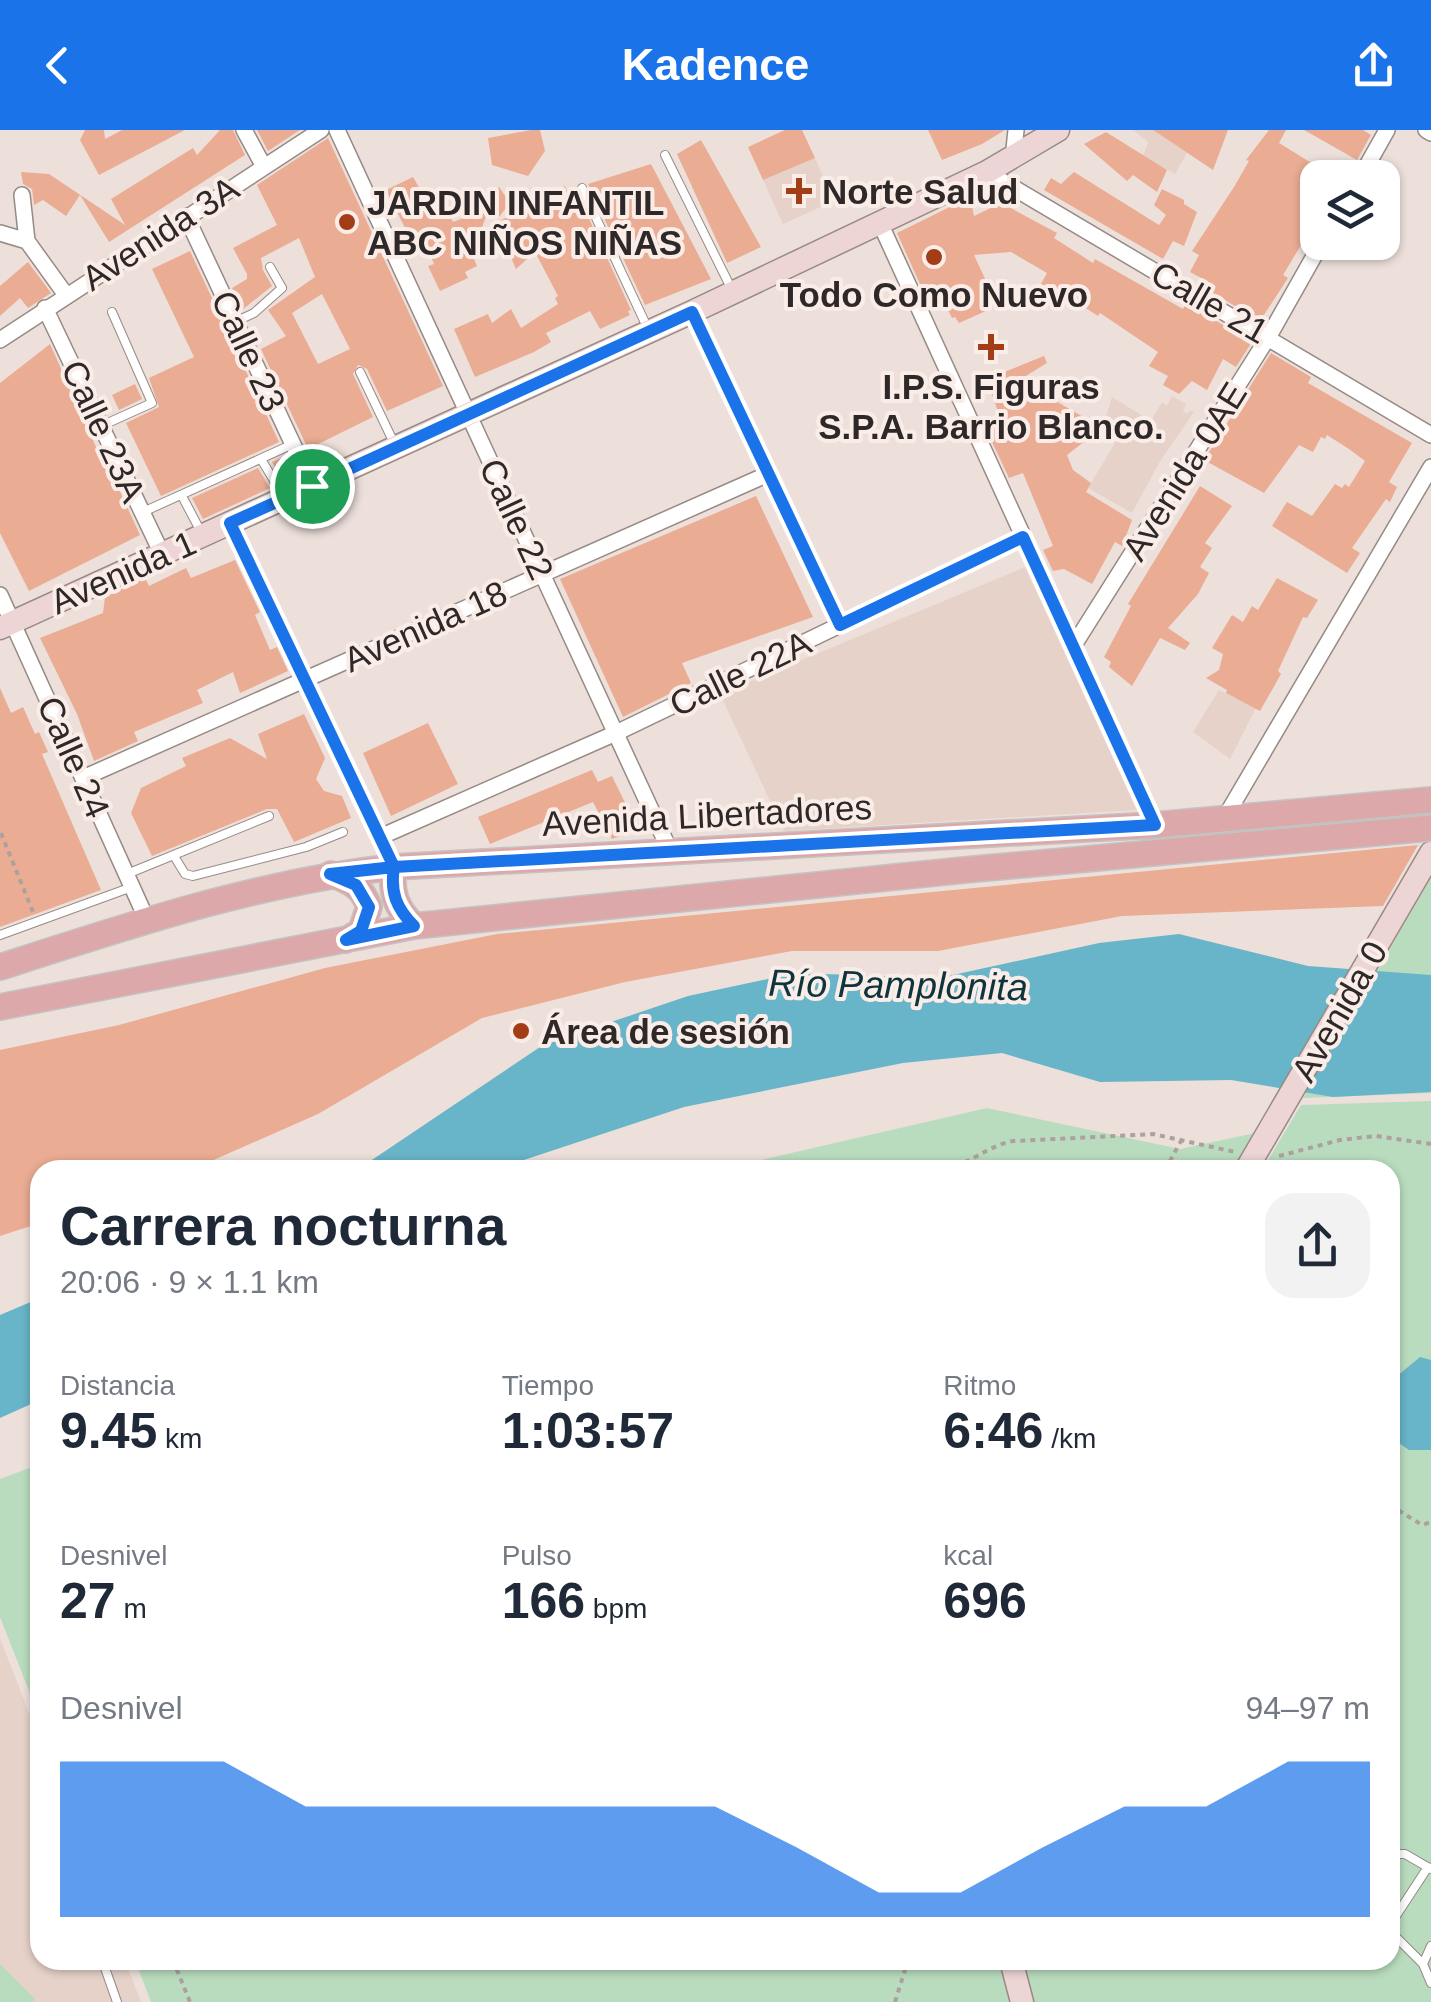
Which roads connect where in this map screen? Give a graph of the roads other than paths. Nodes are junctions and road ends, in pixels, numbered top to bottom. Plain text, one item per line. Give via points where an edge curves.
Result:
1 (244, 130) edge
2 (322, 130) edge
3 (337, 130) edge
4 (1016, 130) edge
5 (1387, 130) edge
6 (1056, 131) edge
7 (665, 155) dead end
8 (1013, 159) junction
9 (1370, 160) edge
10 (263, 165) junction
11 (987, 172) junction
12 (582, 188) dead end
13 (22, 195) dead end
14 (186, 216) junction
15 (880, 223) junction
16 (0, 233) edge
17 (27, 241) junction
18 (1312, 260) edge
19 (270, 268) dead end
20 (729, 283) junction
21 (66, 295) junction
22 (45, 308) junction
23 (112, 312) dead end
24 (692, 312) junction
25 (236, 322) junction
26 (650, 331) junction
27 (1269, 336) junction
28 (0, 340) edge
29 (360, 372) dead end
30 (468, 414) junction
31 (102, 426) junction
32 (1431, 434) edge
33 (293, 444) junction
34 (396, 447) junction
35 (261, 459) junction
36 (1431, 467) edge
37 (766, 475) junction
38 (312, 486) junction
39 (182, 496) junction
40 (284, 498) junction
41 (142, 512) junction
42 (230, 523) junction
43 (202, 536) junction
44 (162, 554) junction
45 (542, 574) junction
46 (0, 595) edge
47 (6, 625) edge
48 (1074, 645) junction
49 (304, 680) junction
50 (616, 732) junction
51 (83, 778) junction
52 (1431, 800) edge
53 (269, 816) dead end
54 (1224, 819) junction
55 (1155, 825) junction
56 (1431, 828) edge
57 (343, 832) dead end
58 (380, 837) junction
59 (1431, 853) edge
60 (672, 854) junction
61 (174, 856) junction
62 (394, 867) junction
63 (330, 874) junction
64 (130, 881) junction
65 (147, 920) junction
66 (414, 926) junction
67 (0, 935) edge
68 (346, 940) junction
69 (0, 967) edge
70 (0, 1007) edge
71 (1254, 1157) edge
72 (1400, 1854) edge
73 (1430, 1868) edge
74 (1400, 1913) edge
75 (1400, 1939) edge
76 (1431, 1946) edge
77 (1423, 1964) junction
78 (106, 1970) edge
79 (1014, 1970) edge
80 (1431, 1983) edge
81 (117, 2002) edge
82 (1022, 2002) edge

1 - 10 street
2 - 10 street, Avenida 3A
3 - 30 street, Calle 22
4 - 8 street
5 - 9 street
6 - 8 street, Avenida 1
7 - 20 lane
8 - 11 street, Avenida 1
10 - 14 street, Avenida 3A
11 - 15 street, Avenida 1
11 - 27 street, Calle 21
12 - 26 lane
13 - 17 street
14 - 21 street, Avenida 3A
14 - 25 street, Calle 23
15 - 20 street, Avenida 1
15 - 48 street
16 - 17 street
17 - 21 street
18 - 27 street, Avenida 0AE
19 - 25 lane via 280,291
20 - 24 street, Avenida 1
21 - 22 street, Avenida 3A
22 - 28 street, Avenida 3A
22 - 31 street, Calle 23A
23 - 31 lane via 152,403
24 - 26 street, Avenida 1
24 - 37 street, Calle 22A
25 - 33 street, Calle 23
26 - 30 street, Avenida 1
27 - 32 street, Calle 21
27 - 48 street, Avenida 0AE
29 - 34 lane
30 - 34 street, Avenida 1
30 - 45 street, Calle 22
31 - 41 street, Calle 23A
33 - 35 lane
33 - 38 street, Calle 23
34 - 38 street, Avenida 1
35 - 39 lane
35 - 40 lane
36 - 54 street
37 - 45 street, Avenida 18
37 - 50 street, Calle 22A via 840,625
38 - 40 street, Avenida 1
39 - 41 lane
39 - 43 lane
40 - 42 street, Avenida 1
41 - 44 street, Calle 23A
42 - 43 street, Avenida 1
42 - 49 street
43 - 44 street, Avenida 1
44 - 47 street, Avenida 1
45 - 49 street, Avenida 18
45 - 50 street, Calle 22
46 - 47 street, Calle 24
47 - 51 street, Calle 24
48 - 55 street
49 - 51 street, Avenida 18
49 - 58 street
50 - 58 street, Calle 22A
50 - 60 street, Calle 22
51 - 64 street, Calle 24
52 - 54 main road, Avenida Libertadores
53 - 61 lane
54 - 55 main road, Avenida Libertadores
55 - 60 main road, Avenida Libertadores
56 - 66 main road, Avenida Libertadores
57 - 61 lane via 193,876
58 - 62 street
59 - 71 street, Avenida 0
60 - 62 main road, Avenida Libertadores
61 - 64 lane
62 - 63 main road, Avenida Libertadores
62 - 66 main road via 394,900
63 - 65 main road, Avenida Libertadores
63 - 68 main road via 356,885 369,907 361,931
64 - 65 street, Calle 24
64 - 67 lane
65 - 69 main road, Avenida Libertadores
66 - 68 main road, Avenida Libertadores
68 - 70 main road, Avenida Libertadores
72 - 73 lane
73 - 74 lane
75 - 77 lane
76 - 77 lane
77 - 80 lane
78 - 81 lane
79 - 82 street

